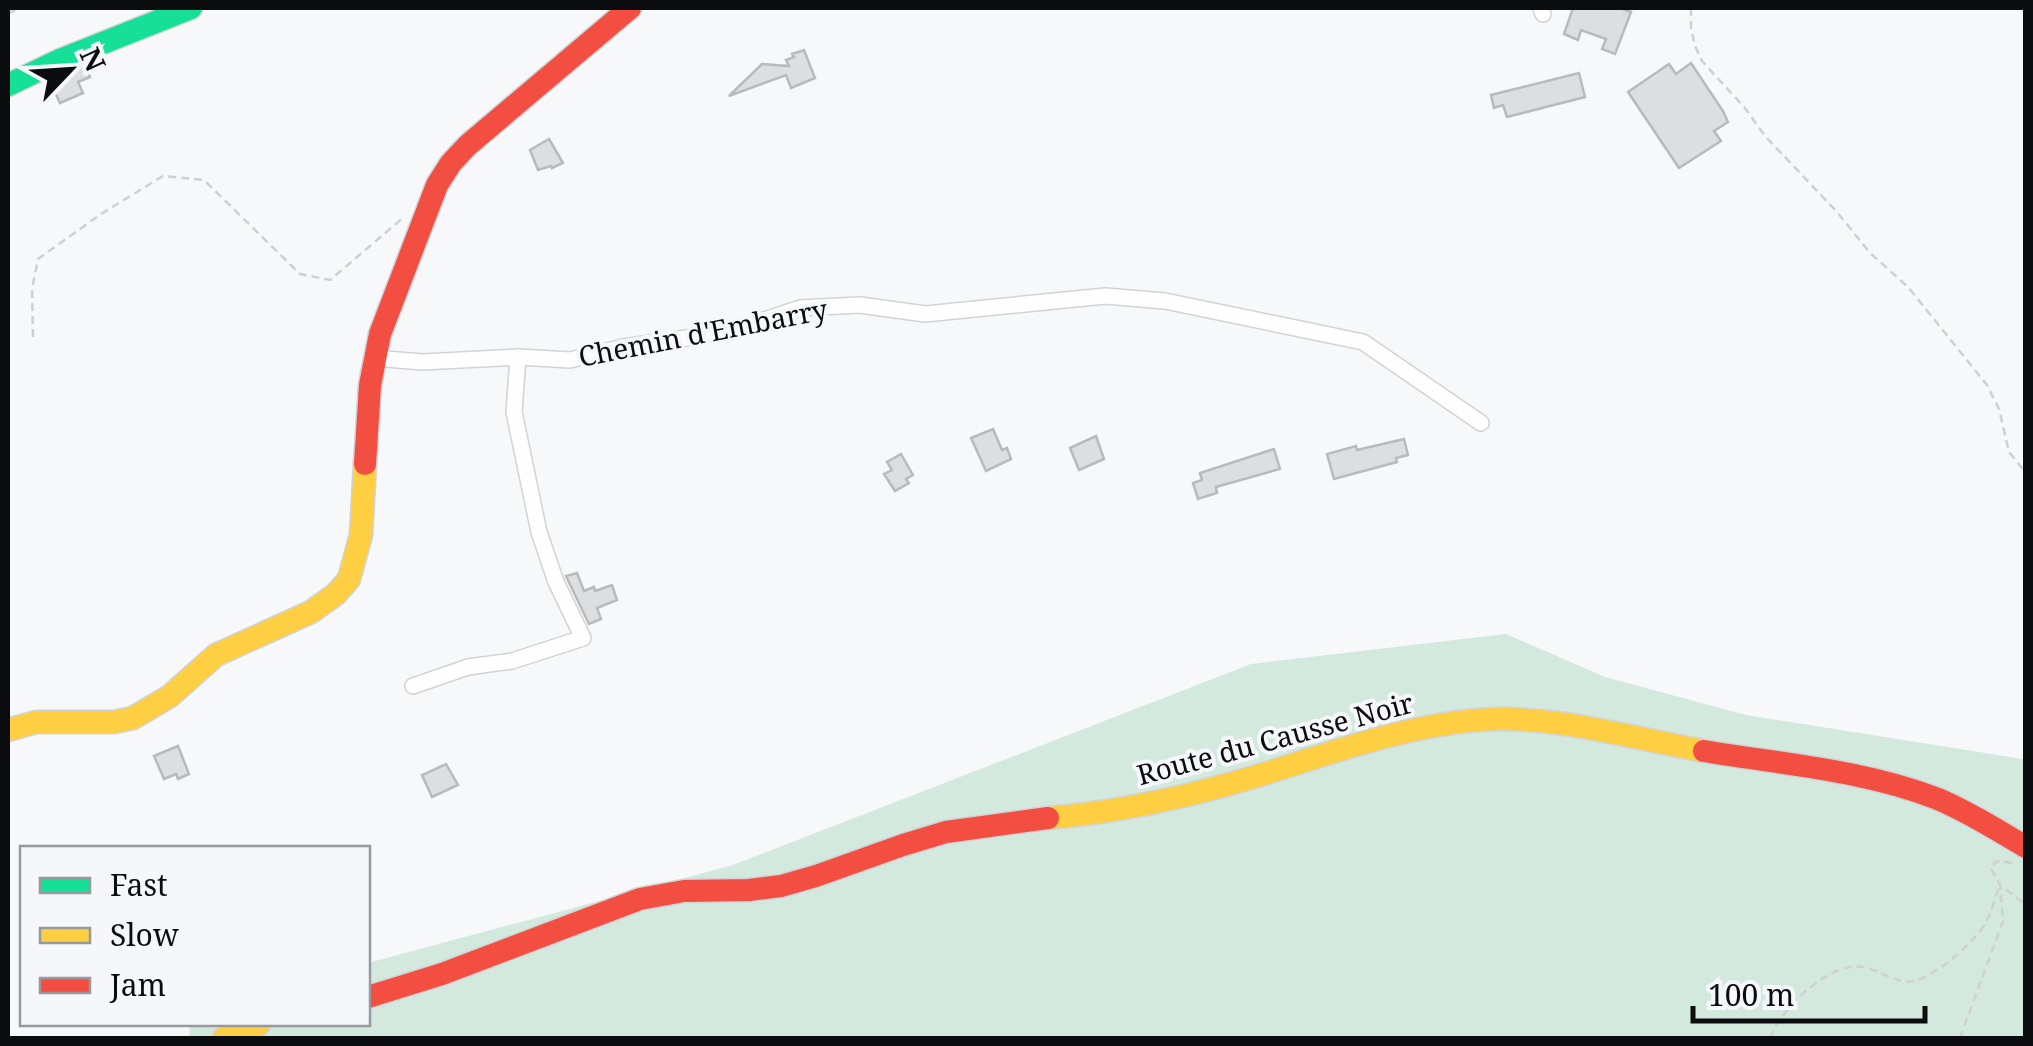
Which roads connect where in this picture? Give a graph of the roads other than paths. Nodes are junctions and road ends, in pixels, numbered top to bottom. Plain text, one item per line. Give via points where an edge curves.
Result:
1 (191, 8) edge
2 (630, 8) edge
3 (8, 85) edge
4 (374, 358) junction
5 (518, 358) junction
6 (1481, 423) dead end
7 (413, 686) dead end
8 (8, 730) edge
9 (2025, 847) edge
10 (370, 996) edge
11 (254, 1026) edge
12 (224, 1038) edge

1 - 3 street
2 - 4 street via 451,163
4 - 5 street, Chemin d'Embarry
4 - 8 street via 360,535 349,579 336,594 216,655 133,718 36,722
5 - 6 street, Chemin d'Embarry via 570,360 728,332 800,308 926,314 1106,296 1165,301 1363,342
5 - 7 street via 514,412 540,532 583,638
9 - 10 street, Route du Causse Noir via 1929,796 1874,780 1562,723 1456,722 1178,799 921,838 777,888 654,895
11 - 12 street

